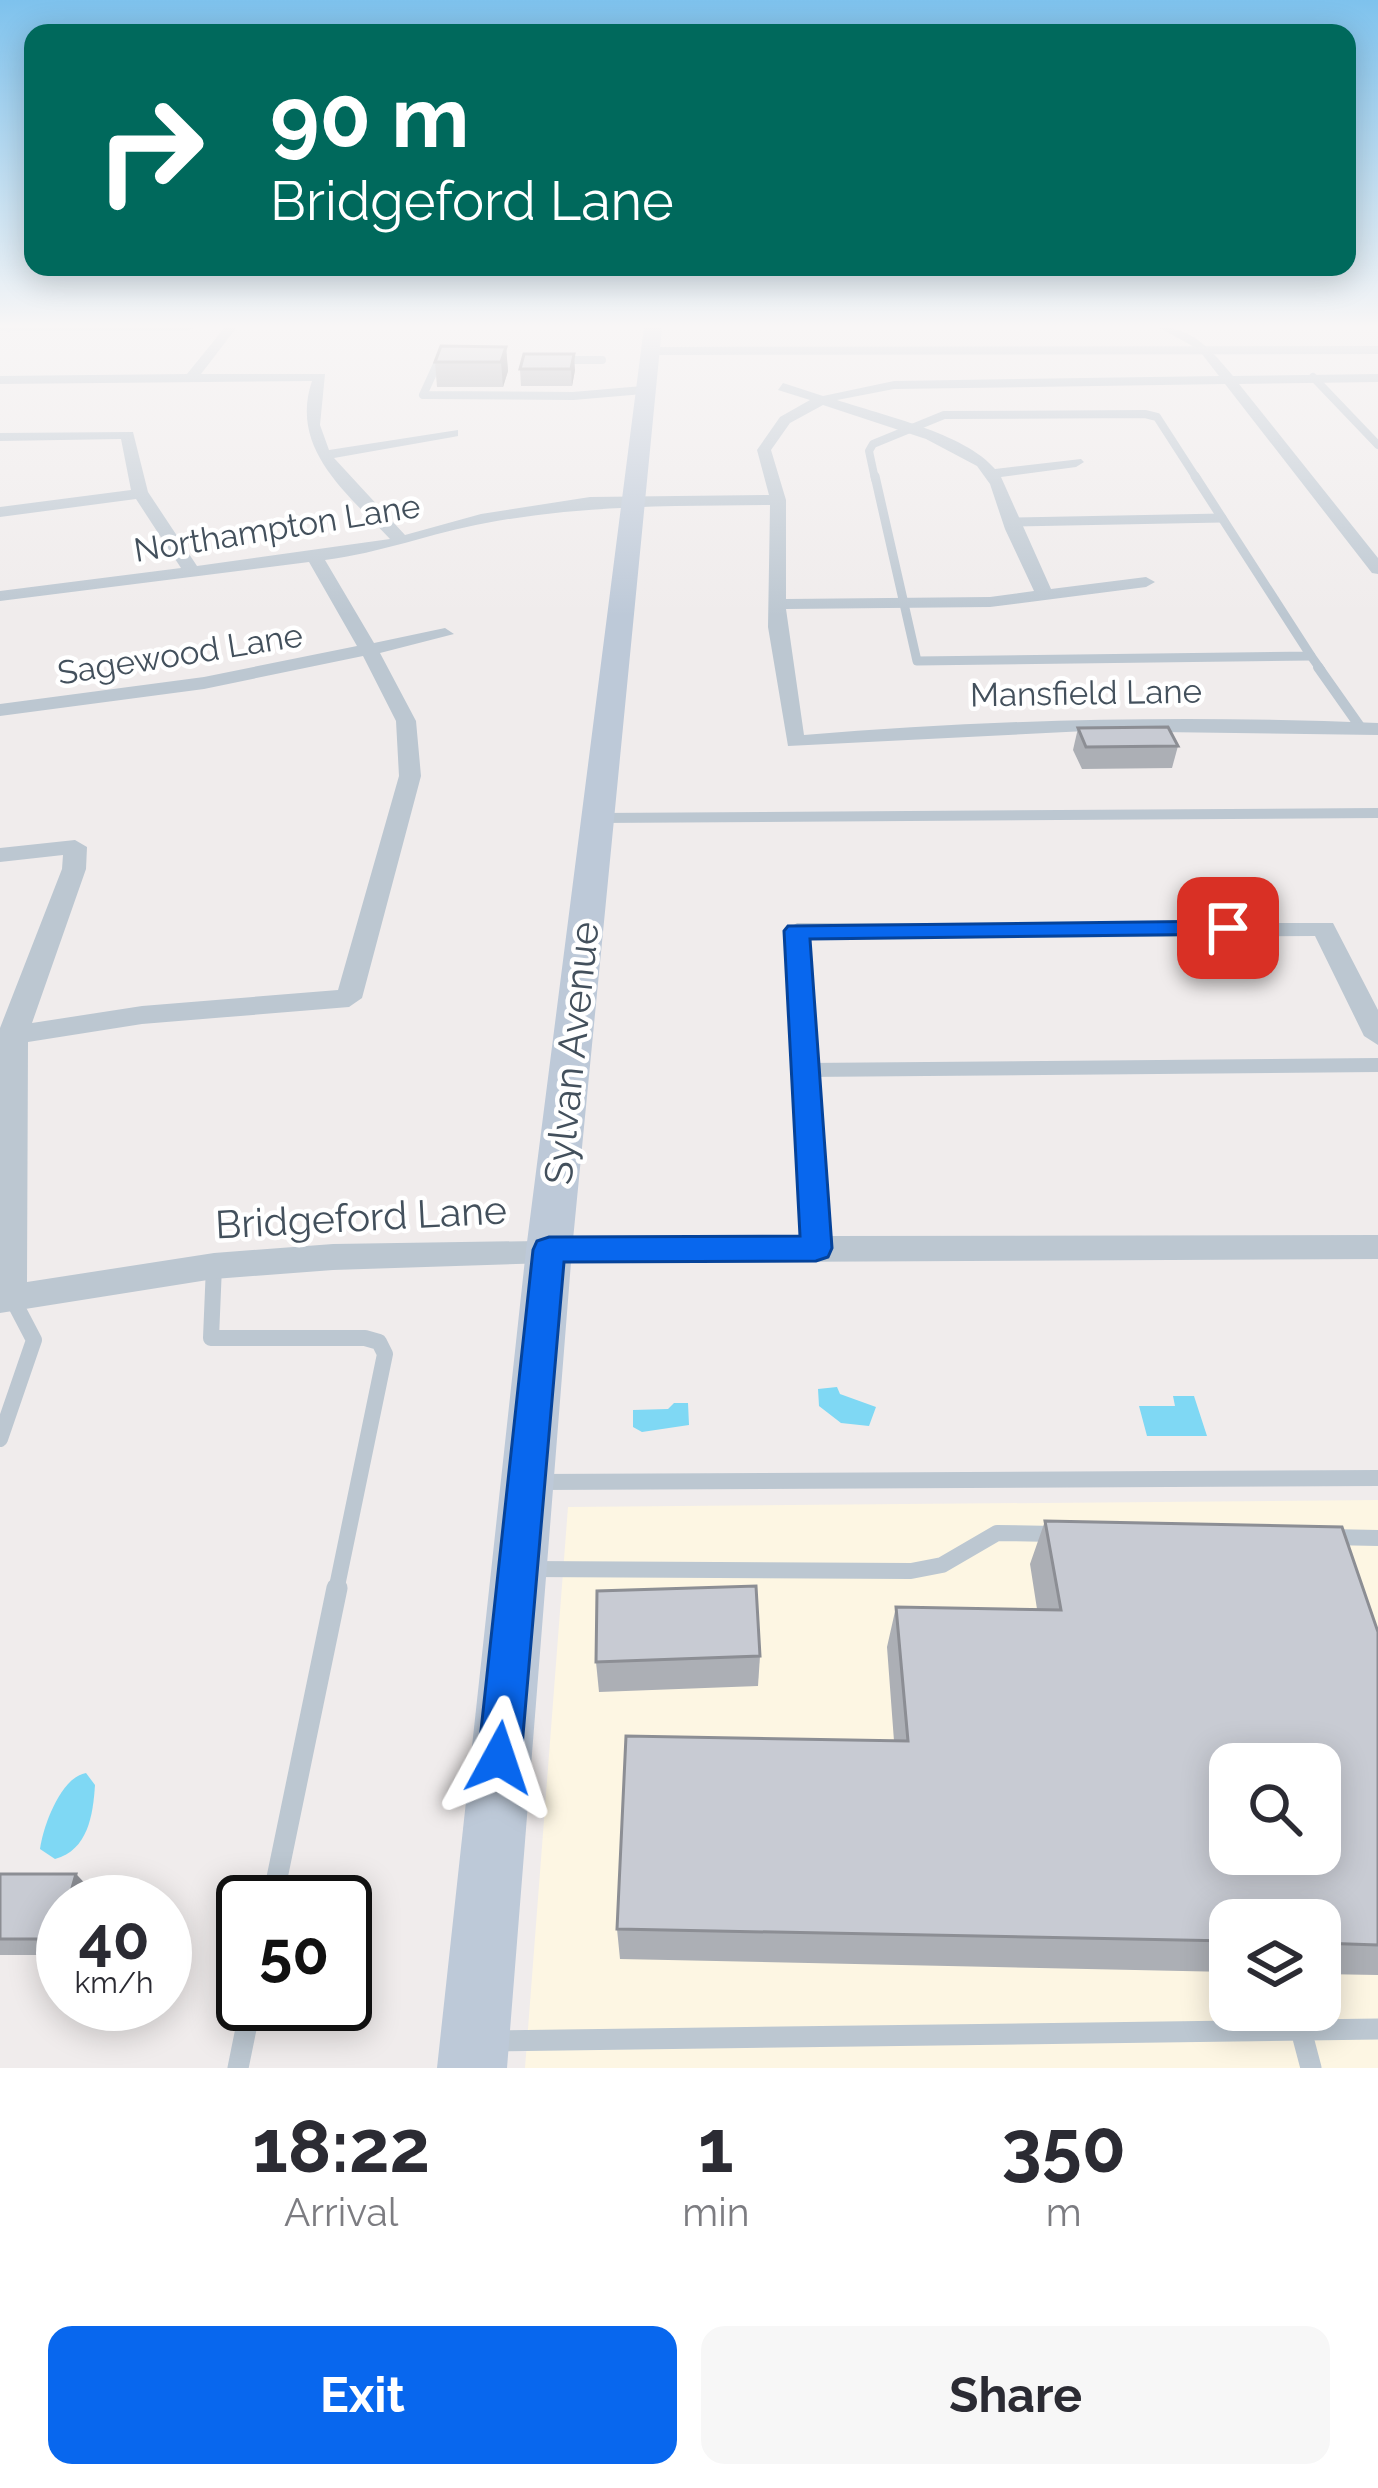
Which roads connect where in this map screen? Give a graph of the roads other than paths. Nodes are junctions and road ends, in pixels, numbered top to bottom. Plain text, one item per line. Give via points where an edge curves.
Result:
1 (312, 424) edge
2 (641, 424) edge
3 (783, 424) edge
4 (895, 424) edge
5 (922, 424) edge
6 (1158, 424) edge
7 (1262, 424) edge
8 (909, 428) junction
9 (453, 433) dead end
10 (0, 437) edge
11 (323, 455) junction
12 (1076, 462) dead end
13 (992, 473) junction
14 (139, 494) junction
15 (632, 498) junction
16 (778, 500) junction
17 (0, 512) edge
18 (1222, 518) junction
19 (1011, 522) junction
20 (403, 541) junction
21 (315, 556) junction
22 (1378, 569) edge
23 (194, 574) junction
24 (1146, 582) dead end
25 (0, 596) edge
26 (1046, 597) junction
27 (777, 604) junction
28 (902, 605) junction
29 (445, 634) dead end
30 (368, 652) junction
31 (1311, 656) junction
32 (0, 710) edge
33 (1370, 728) edge
34 (1378, 813) edge
35 (597, 818) junction
36 (0, 855) edge
37 (8, 1034) edge
38 (1378, 1036) edge
39 (1378, 1065) edge
40 (805, 1070) junction
41 (1378, 1247) edge
42 (816, 1248) junction
43 (549, 1250) junction
44 (214, 1266) junction
45 (6, 1298) edge
46 (0, 1439) edge
47 (1378, 1478) edge
48 (525, 1482) junction
49 (1068, 1534) edge
50 (1306, 1537) edge
51 (1378, 1538) edge
52 (516, 1569) junction
53 (278, 1875) edge
54 (1341, 2029) edge
55 (1378, 2029) edge
56 (246, 2031) edge
57 (1268, 2031) edge
58 (1301, 2031) edge
59 (473, 2055) edge
60 (238, 2068) edge
61 (1311, 2068) edge

1 - 11 street
2 - 15 main road, Sylvan Avenue
3 - 16 street via 764,450
4 - 8 street
5 - 8 lane
6 - 18 lane
7 - 22 street
8 - 13 street via 966,452
8 - 28 lane via 869,451
9 - 11 street
10 - 14 street via 128,435
11 - 20 street
12 - 13 street
13 - 19 street
14 - 17 street
14 - 23 street
15 - 16 street, Northampton Lane
15 - 20 street, Northampton Lane via 517,512
15 - 35 main road, Sylvan Avenue
16 - 27 street
18 - 19 lane
18 - 31 lane
19 - 26 street
20 - 21 street, Northampton Lane
21 - 23 street, Northampton Lane
21 - 30 street
23 - 25 street, Northampton Lane
24 - 26 street
26 - 28 street
27 - 28 street
27 - 33 street, Mansfield Lane via 795,742 1172,723
28 - 31 lane via 917,661
29 - 30 street, Sagewood Lane
30 - 32 street, Sagewood Lane
30 - 37 street via 406,721 410,776 349,998
31 - 33 lane
34 - 35 lane
35 - 43 main road, Sylvan Avenue
36 - 37 street via 75,847 74,869
37 - 45 street
38 - 40 street via 1324,928 797,931
39 - 40 lane
40 - 42 street
41 - 42 street, Bridgeford Lane
42 - 43 street, Bridgeford Lane
43 - 44 street, Bridgeford Lane
43 - 48 main road, Sylvan Avenue
44 - 45 street, Bridgeford Lane
44 - 53 lane via 212,1338 365,1338 385,1354
45 - 46 lane via 34,1340
47 - 48 lane
48 - 52 main road, Sylvan Avenue
49 - 52 lane via 997,1533 942,1564 911,1571
50 - 51 lane
52 - 59 main road, Sylvan Avenue
54 - 55 lane
56 - 60 lane
57 - 59 lane
58 - 61 lane

